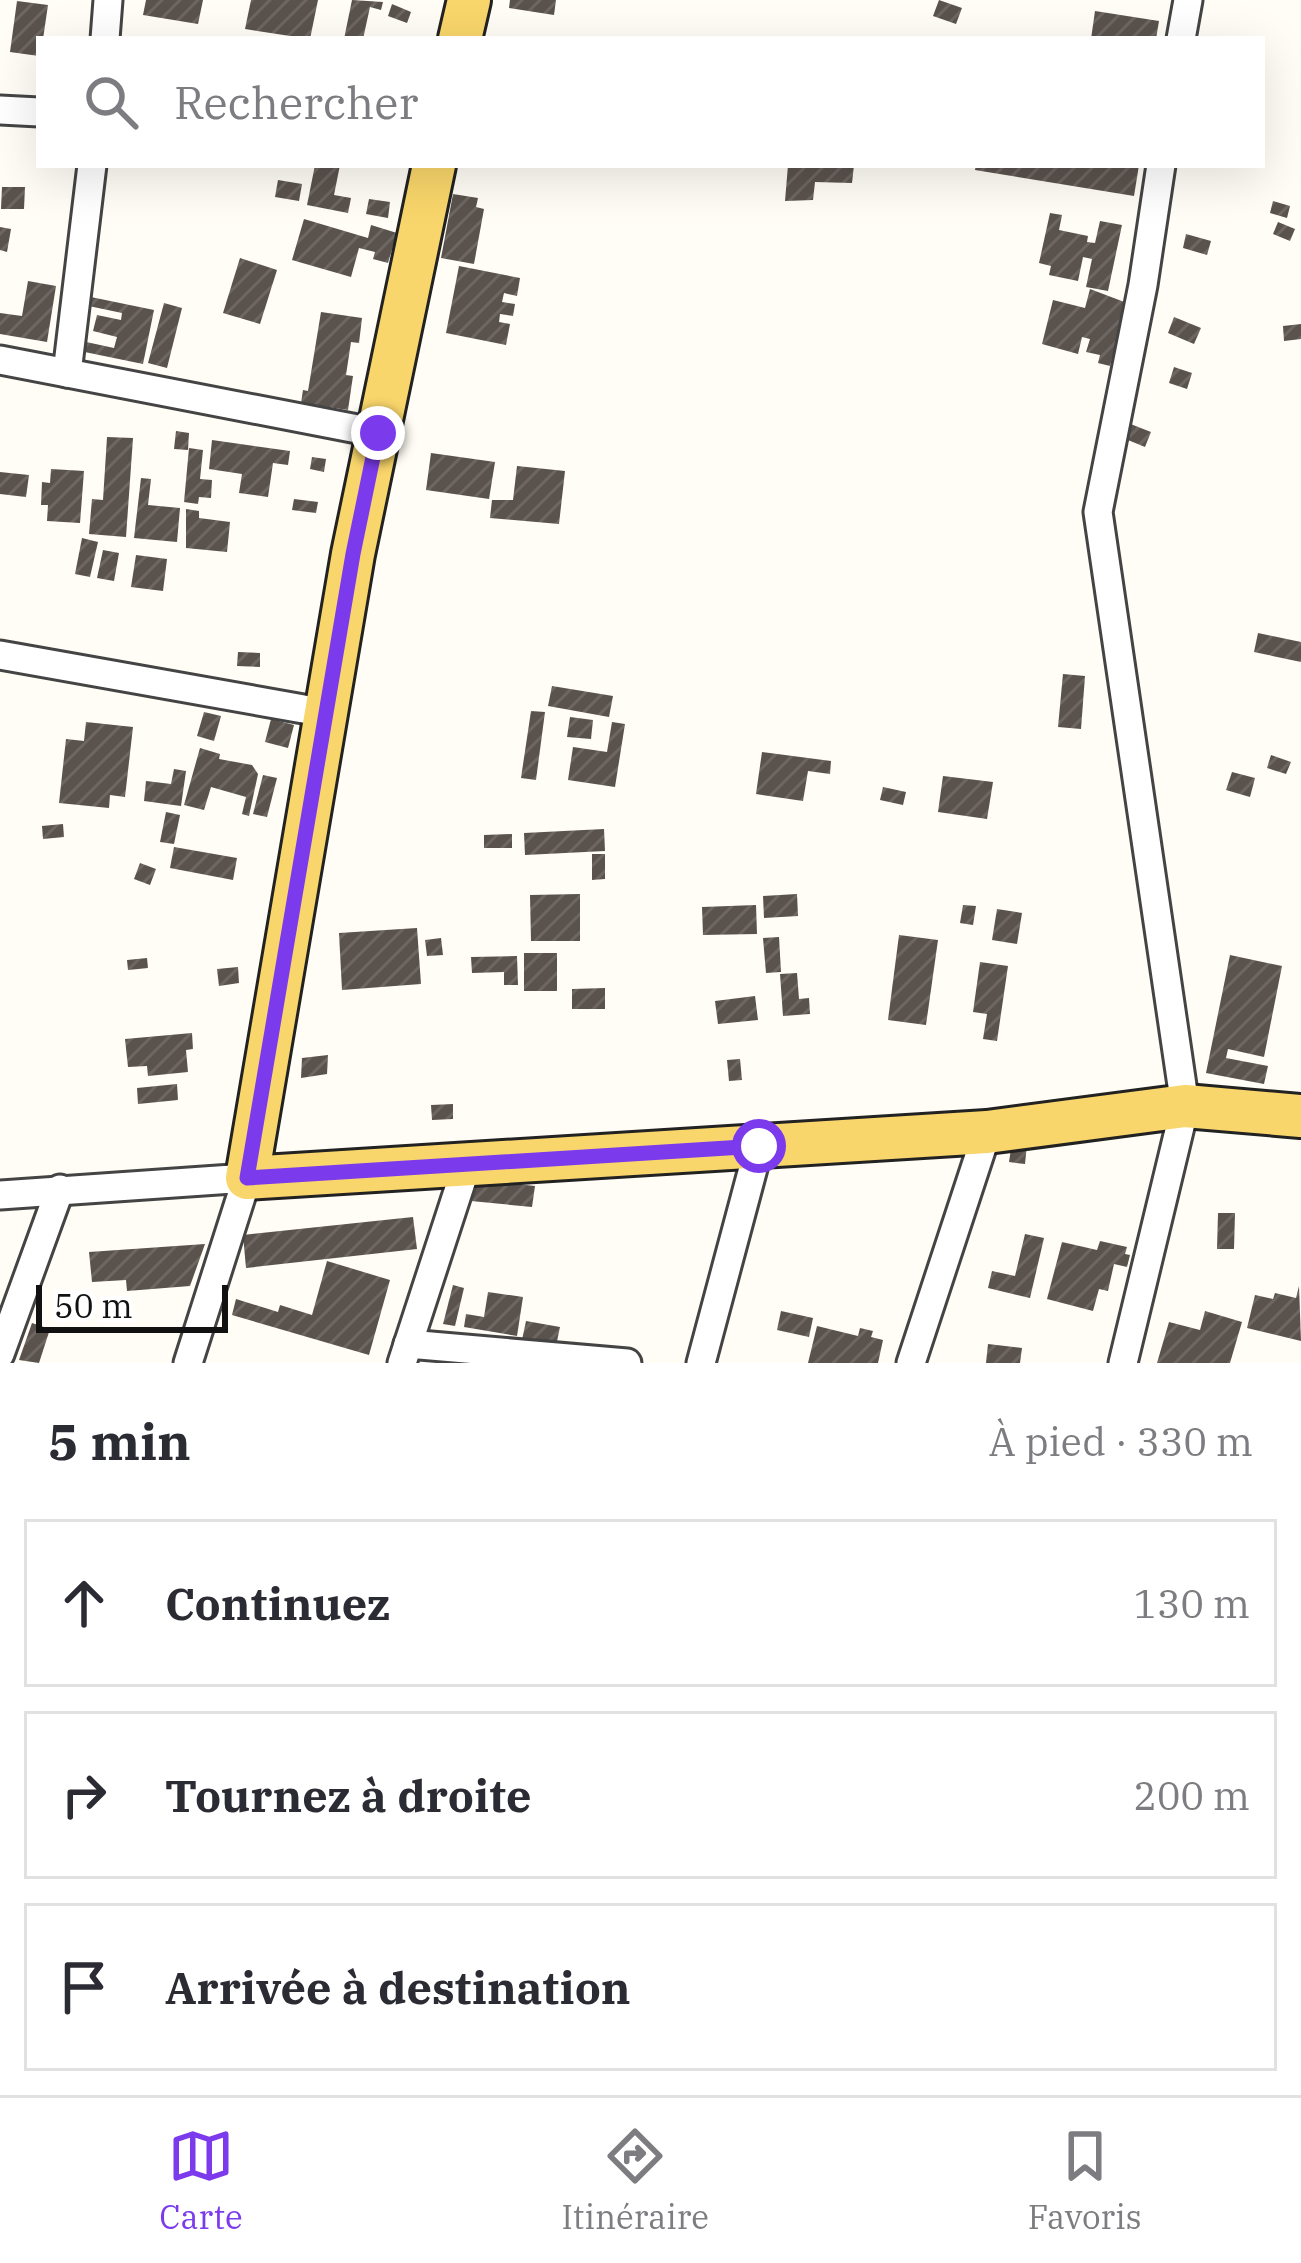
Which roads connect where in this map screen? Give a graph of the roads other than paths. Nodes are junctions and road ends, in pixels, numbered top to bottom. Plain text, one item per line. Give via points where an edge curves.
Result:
1 (108, 0) edge
2 (469, 0) edge
3 (1188, 0) edge
4 (105, 36) edge
5 (461, 36) edge
6 (1182, 36) edge
7 (0, 110) edge
8 (36, 112) edge
9 (92, 168) edge
10 (433, 168) edge
11 (1162, 168) edge
12 (0, 360) edge
13 (67, 373) junction
14 (378, 433) junction
15 (0, 655) edge
16 (326, 713) junction
17 (1185, 1106) junction
18 (1301, 1116) edge
19 (987, 1132) junction
20 (759, 1146) junction
21 (467, 1164) junction
22 (247, 1178) junction
23 (60, 1189) junction
24 (0, 1195) edge
25 (405, 1353) edge
26 (0, 1354) edge
27 (188, 1363) edge
28 (626, 1363) edge
29 (701, 1363) edge
30 (911, 1363) edge
31 (1123, 1363) edge

1 - 4 street
2 - 5 main road
3 - 6 street
7 - 8 street
9 - 13 street
10 - 14 main road
11 - 17 street via 1098,512
12 - 13 street
13 - 14 street
14 - 16 main road
15 - 16 street
16 - 22 main road
17 - 18 main road
17 - 19 main road
17 - 31 street
19 - 20 main road
19 - 30 street
20 - 21 main road
20 - 29 street
21 - 22 main road
21 - 25 street
22 - 23 street
22 - 27 street
23 - 24 street
23 - 26 street
25 - 28 street

